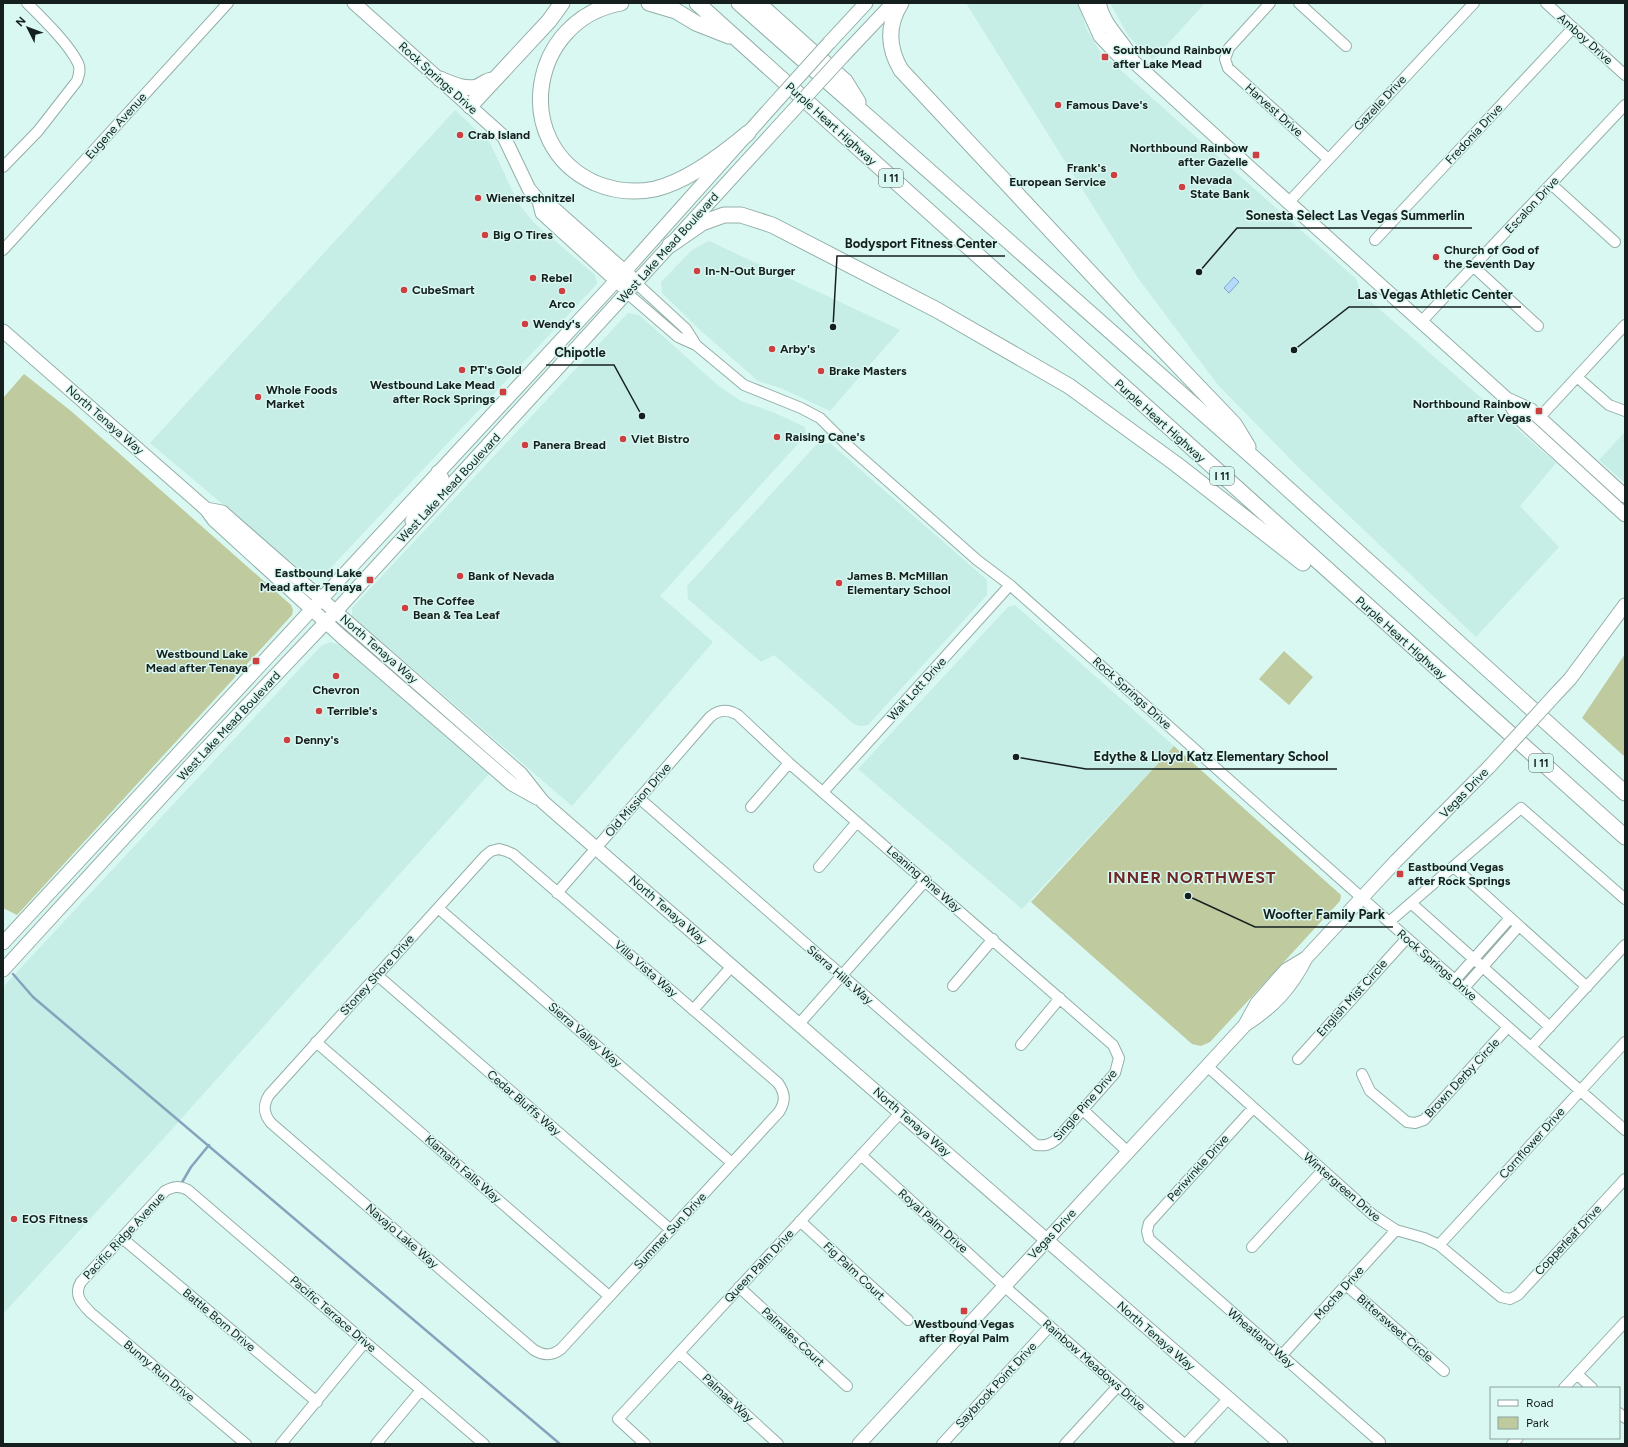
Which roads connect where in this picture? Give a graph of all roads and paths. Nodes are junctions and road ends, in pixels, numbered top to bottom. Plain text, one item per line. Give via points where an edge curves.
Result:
1 (27, 3) edge
2 (228, 3) edge
3 (354, 3) edge
4 (562, 3) edge
5 (621, 3) edge
6 (649, 3) edge
7 (697, 3) edge
8 (740, 3) edge
9 (758, 3) edge
10 (866, 3) edge
11 (893, 3) edge
12 (900, 3) edge
13 (1085, 3) edge
14 (1099, 3) edge
15 (1270, 3) edge
16 (1300, 3) edge
17 (1474, 3) edge
18 (1546, 3) edge
19 (1573, 28) junction
20 (738, 39) junction
21 (1346, 46) dead end
22 (1133, 61) junction
23 (1625, 75) edge
24 (440, 79) junction
25 (494, 79) junction
26 (1625, 105) edge
27 (470, 106) junction
28 (868, 118) junction
29 (748, 133) junction
30 (1328, 159) junction
31 (3, 167) edge
32 (1551, 184) junction
33 (1288, 203) junction
34 (1376, 240) dead end
35 (1615, 242) dead end
36 (670, 245) junction
37 (3, 250) edge
38 (1474, 267) junction
39 (621, 275) junction
40 (632, 288) junction
41 (1421, 322) junction
42 (1625, 325) edge
43 (1538, 326) dead end
44 (3, 331) edge
45 (561, 339) junction
46 (1577, 377) junction
47 (514, 390) junction
48 (1507, 399) junction
49 (529, 401) junction
50 (1625, 410) edge
51 (1539, 418) junction
52 (475, 432) junction
53 (488, 446) junction
54 (1256, 460) junction
55 (438, 472) junction
56 (452, 485) junction
57 (1625, 496) edge
58 (206, 509) junction
59 (1625, 515) edge
60 (398, 543) junction
61 (1010, 585) junction
62 (321, 599) junction
63 (1625, 605) edge
64 (312, 609) junction
65 (336, 612) junction
66 (1619, 618) edge
67 (326, 622) junction
68 (1458, 688) junction
69 (721, 711) joint
70 (444, 726) junction
71 (186, 746) junction
72 (488, 746) junction
73 (198, 757) junction
74 (789, 763) junction
75 (488, 764) junction
76 (521, 774) junction
77 (823, 792) junction
78 (1625, 792) edge
79 (639, 798) junction
80 (543, 802) junction
81 (751, 808) dead end
82 (857, 822) junction
83 (1625, 837) edge
84 (596, 848) junction
85 (498, 850) joint
86 (80, 860) junction
87 (818, 867) dead end
88 (1454, 867) junction
89 (926, 880) junction
90 (557, 893) junction
91 (1362, 898) junction
92 (1625, 900) edge
93 (1411, 903) junction
94 (438, 908) junction
95 (1510, 918) junction
96 (1389, 922) junction
97 (1519, 926) junction
98 (15, 931) junction
99 (39, 931) junction
100 (1407, 938) junction
101 (993, 939) junction
102 (3, 943) edge
103 (1625, 945) edge
104 (3, 959) edge
105 (1474, 959) junction
106 (732, 966) junction
107 (1483, 967) junction
108 (3, 970) edge
109 (377, 976) junction
110 (842, 976) junction
111 (1455, 980) junction
112 (953, 986) dead end
113 (1588, 987) junction
114 (1464, 988) junction
115 (1060, 998) junction
116 (693, 1010) junction
117 (799, 1024) junction
118 (1508, 1027) junction
119 (1550, 1027) junction
120 (316, 1042) junction
121 (1625, 1042) edge
122 (1021, 1045) dead end
123 (1531, 1047) junction
124 (1120, 1058) joint
125 (1298, 1059) dead end
126 (1206, 1066) junction
127 (1362, 1074) dead end
128 (1580, 1090) junction
129 (784, 1099) joint
130 (1253, 1108) junction
131 (264, 1109) joint
132 (1082, 1110) junction
133 (901, 1112) junction
134 (1625, 1130) edge
135 (1044, 1146) joint
136 (1128, 1152) junction
137 (861, 1155) junction
138 (732, 1162) junction
139 (1323, 1170) junction
140 (1625, 1179) edge
141 (180, 1186) joint
142 (800, 1221) junction
143 (671, 1230) junction
144 (1396, 1230) junction
145 (1147, 1231) joint
146 (122, 1238) junction
147 (1047, 1240) junction
148 (1439, 1245) junction
149 (1252, 1247) dead end
150 (1346, 1285) junction
151 (1004, 1286) junction
152 (739, 1287) junction
153 (77, 1295) joint
154 (609, 1296) junction
155 (1510, 1299) joint
156 (908, 1320) dead end
157 (1625, 1322) edge
158 (1050, 1326) junction
159 (365, 1342) junction
160 (679, 1353) junction
161 (547, 1355) joint
162 (1281, 1356) junction
163 (1444, 1371) dead end
164 (1577, 1374) junction
165 (847, 1386) dead end
166 (1118, 1386) junction
167 (1565, 1387) edge
168 (1591, 1387) edge
169 (421, 1390) junction
170 (1229, 1398) junction
171 (317, 1402) junction
172 (477, 1442) edge
173 (1380, 1442) dead end
174 (246, 1444) edge
175 (281, 1444) edge
176 (376, 1444) edge
177 (645, 1444) edge
178 (778, 1444) edge
179 (860, 1444) edge
180 (942, 1444) edge
181 (1065, 1444) edge
182 (1185, 1444) edge
183 (1281, 1444) edge

1 - 31 street via 53,30 78,64 80,73 77,81 38,131
2 - 37 street, Eugene Avenue
3 - 24 main road, Rock Springs Drive
4 - 25 highway via 549,21
5 - 29 highway via 597,10 573,25 555,46 544,71 540,98 545,126 557,151 569,165 583,176 609,188 627,191 650,190 672,183 720,156
6 - 20 highway via 676,11 696,23
7 - 20 highway, Purple Heart Highway / I 11
8 - 28 highway, I 11
9 - 28 highway via 845,81
10 - 29 main road, West Lake Mead Boulevard, bridge
11 - 36 main road, West Lake Mead Boulevard, bridge
12 - 54 highway via 890,32 892,52 901,70 1234,424
13 - 22 main road via 1100,36 1118,55
14 - 22 main road via 1108,24 1127,46
15 - 30 street, Harvest Drive via 1229,48 1225,59 1228,68
16 - 21 street
17 - 30 street, Gazelle Drive
18 - 19 street, Amboy Drive
19 - 23 street, Amboy Drive
19 - 34 street, Fredonia Drive
20 - 68 highway, Purple Heart Highway / I 11
22 - 33 main road
24 - 25 highway via 470,88
24 - 27 main road, Rock Springs Drive
25 - 27 highway
26 - 32 street, Escalon Drive
27 - 39 main road, Rock Springs Drive via 504,138 529,189 539,201 550,205
28 - 54 highway, I 11
29 - 39 main road, West Lake Mead Boulevard
30 - 33 street, Gazelle Drive
32 - 35 street
32 - 38 street, Escalon Drive
33 - 41 main road
36 - 40 main road, West Lake Mead Boulevard
36 - 68 highway via 702,223 716,217 742,215 757,219 937,310 1069,386 1120,422 1290,551 1366,618
38 - 41 street, Escalon Drive
38 - 43 street
39 - 40 main road, Rock Springs Drive
39 - 45 main road, West Lake Mead Boulevard
40 - 49 main road, West Lake Mead Boulevard
40 - 61 street, Rock Springs Drive via 686,329 696,344 744,385 820,418 977,560
41 - 48 main road
42 - 46 street
44 - 58 main road, North Tenaya Way
45 - 47 main road, West Lake Mead Boulevard
45 - 49 main road via 548,363 524,391
46 - 50 street via 1609,405
46 - 51 street
47 - 52 main road, West Lake Mead Boulevard
47 - 53 main road via 515,401 498,421
48 - 51 main road via 1531,410
48 - 59 main road via 1519,418
49 - 53 main road, West Lake Mead Boulevard
51 - 57 main road
52 - 55 main road, West Lake Mead Boulevard
52 - 56 main road via 470,448 451,471
53 - 56 main road, West Lake Mead Boulevard
54 - 78 highway, I 11
55 - 60 main road via 442,478 441,482 421,505
55 - 62 main road, West Lake Mead Boulevard
56 - 60 main road, West Lake Mead Boulevard
58 - 62 main road, North Tenaya Way via 222,512
58 - 64 main road, North Tenaya Way via 214,520
60 - 65 main road, West Lake Mead Boulevard
61 - 77 street, Walt Lott Drive
61 - 91 street, Rock Springs Drive
62 - 64 main road, West Lake Mead Boulevard
62 - 65 main road, North Tenaya Way
63 - 66 main road, Vegas Drive
64 - 67 main road, North Tenaya Way
64 - 71 main road, West Lake Mead Boulevard
65 - 67 main road, West Lake Mead Boulevard
65 - 72 main road, North Tenaya Way
66 - 91 main road, Vegas Drive, bridge via 1570,679
67 - 70 main road, North Tenaya Way
67 - 73 main road, West Lake Mead Boulevard
68 - 83 highway, Purple Heart Highway / I 11
69 - 74 street, Leaning Pine Way via 731,711 738,715
69 - 79 street, Old Mission Drive via 710,717
70 - 72 main road via 480,747
70 - 75 main road, North Tenaya Way
71 - 73 main road
71 - 86 main road, West Lake Mead Boulevard
72 - 76 main road, North Tenaya Way
73 - 99 main road, West Lake Mead Boulevard
74 - 77 street, Leaning Pine Way
74 - 81 street
75 - 76 main road via 494,761
75 - 80 main road, North Tenaya Way via 512,784
76 - 80 main road, North Tenaya Way
77 - 82 street, Leaning Pine Way
79 - 84 street, Old Mission Drive
79 - 110 street, Sierra Hills Way
80 - 84 main road, North Tenaya Way
82 - 87 street
82 - 89 street, Leaning Pine Way
84 - 90 street, Old Mission Drive
84 - 106 main road, North Tenaya Way
85 - 90 street, Villa Vista Way via 506,850 513,854
85 - 94 street, Stoney Shore Drive via 491,851 485,856
86 - 98 main road, West Lake Mead Boulevard
86 - 99 main road via 65,888 40,918
88 - 92 street via 1521,808
88 - 93 street
88 - 95 street
89 - 101 street, Leaning Pine Way
89 - 110 street
90 - 116 street, Villa Vista Way
91 - 96 street, Rock Springs Drive
91 - 126 main road, Vegas Drive via 1306,958 1296,979 1266,1011 1245,1025
93 - 96 street
93 - 105 street
94 - 109 street, Stoney Shore Drive
94 - 138 street, Sierra Valley Way
95 - 97 street
95 - 105 street
96 - 100 street, Rock Springs Drive
97 - 107 street
97 - 113 street
98 - 102 main road, West Lake Mead Boulevard
98 - 104 main road via 26,926 29,930
99 - 108 main road, West Lake Mead Boulevard
100 - 111 street, Rock Springs Drive
100 - 125 street, English Mist Circle
101 - 112 street
101 - 115 street, Leaning Pine Way
103 - 113 street
105 - 107 street
105 - 111 street
106 - 116 street
106 - 117 main road, North Tenaya Way
107 - 114 street
107 - 119 street
109 - 120 street, Stoney Shore Drive
109 - 143 street, Cedar Bluffs Way
110 - 117 street
110 - 135 street, Sierra Hills Way via 1029,1141
111 - 114 street, Rock Springs Drive
113 - 119 street
114 - 118 street, Rock Springs Drive
115 - 122 street
115 - 124 street, Leaning Pine Way via 1113,1045
116 - 129 street, Villa Vista Way via 778,1083 783,1090
117 - 133 main road, North Tenaya Way
118 - 123 street, Rock Springs Drive
118 - 127 street, Brown Derby Circle via 1424,1120 1415,1123 1407,1122 1370,1091
119 - 123 street
120 - 131 street, Stoney Shore Drive via 269,1095
120 - 154 street, Klamath Falls Way
121 - 128 street, Cornflower Drive
123 - 128 street, Rock Springs Drive
124 - 132 street, Single Pine Drive via 1115,1073
126 - 130 street, Wintergreen Drive
126 - 136 main road, Vegas Drive
128 - 134 street, Rock Springs Drive
128 - 148 street, Cornflower Drive
129 - 138 street, Summer Sun Drive via 779,1112
130 - 139 street, Wintergreen Drive
130 - 145 street, Periwinkle Drive via 1149,1223
131 - 161 street, Navajo Lake Way via 271,1123 534,1350
132 - 135 street, Single Pine Drive via 1058,1139
132 - 136 street
133 - 137 street, Queen Palm Drive
133 - 147 main road, North Tenaya Way
136 - 147 main road, Vegas Drive
137 - 142 street, Queen Palm Drive
137 - 151 street, Royal Palm Drive
138 - 143 street, Summer Sun Drive
139 - 144 street, Wintergreen Drive via 1373,1215
139 - 149 street
140 - 155 street, Copperleaf Drive via 1518,1295
141 - 146 street, Pacific Ridge Avenue via 165,1191
141 - 159 street, Pacific Terrace Drive via 188,1190
142 - 152 street, Queen Palm Drive
142 - 156 street, Fig Palm Court
143 - 154 street, Summer Sun Drive
144 - 148 street, Wintergreen Drive
144 - 150 street, Mocha Drive
145 - 162 street, Wheatland Way via 1149,1239
146 - 153 street, Pacific Ridge Avenue via 81,1282
146 - 171 street, Battle Born Drive
147 - 151 main road, Vegas Drive
147 - 170 main road, North Tenaya Way
148 - 155 street, Wintergreen Drive via 1501,1297
150 - 162 street, Mocha Drive
150 - 163 street, Bittersweet Circle
151 - 158 street, Rainbow Meadows Drive
151 - 179 main road, Vegas Drive
152 - 160 street, Queen Palm Drive
152 - 165 street, Palmales Court
153 - 174 street, Bunny Run Drive via 90,1314
154 - 161 street, Summer Sun Drive via 561,1349 555,1354
157 - 164 street
158 - 166 street, Rainbow Meadows Drive
158 - 180 street, Saybrook Point Drive
159 - 169 street, Pacific Terrace Drive
159 - 171 street
160 - 177 street, Queen Palm Drive via 618,1419
160 - 178 street, Palmae Way
162 - 173 street, Wheatland Way
164 - 167 street
164 - 168 street
166 - 181 street
166 - 182 street, Rainbow Meadows Drive
169 - 172 street, Pacific Terrace Drive
169 - 176 street
170 - 182 street
170 - 183 main road, North Tenaya Way
171 - 175 street

